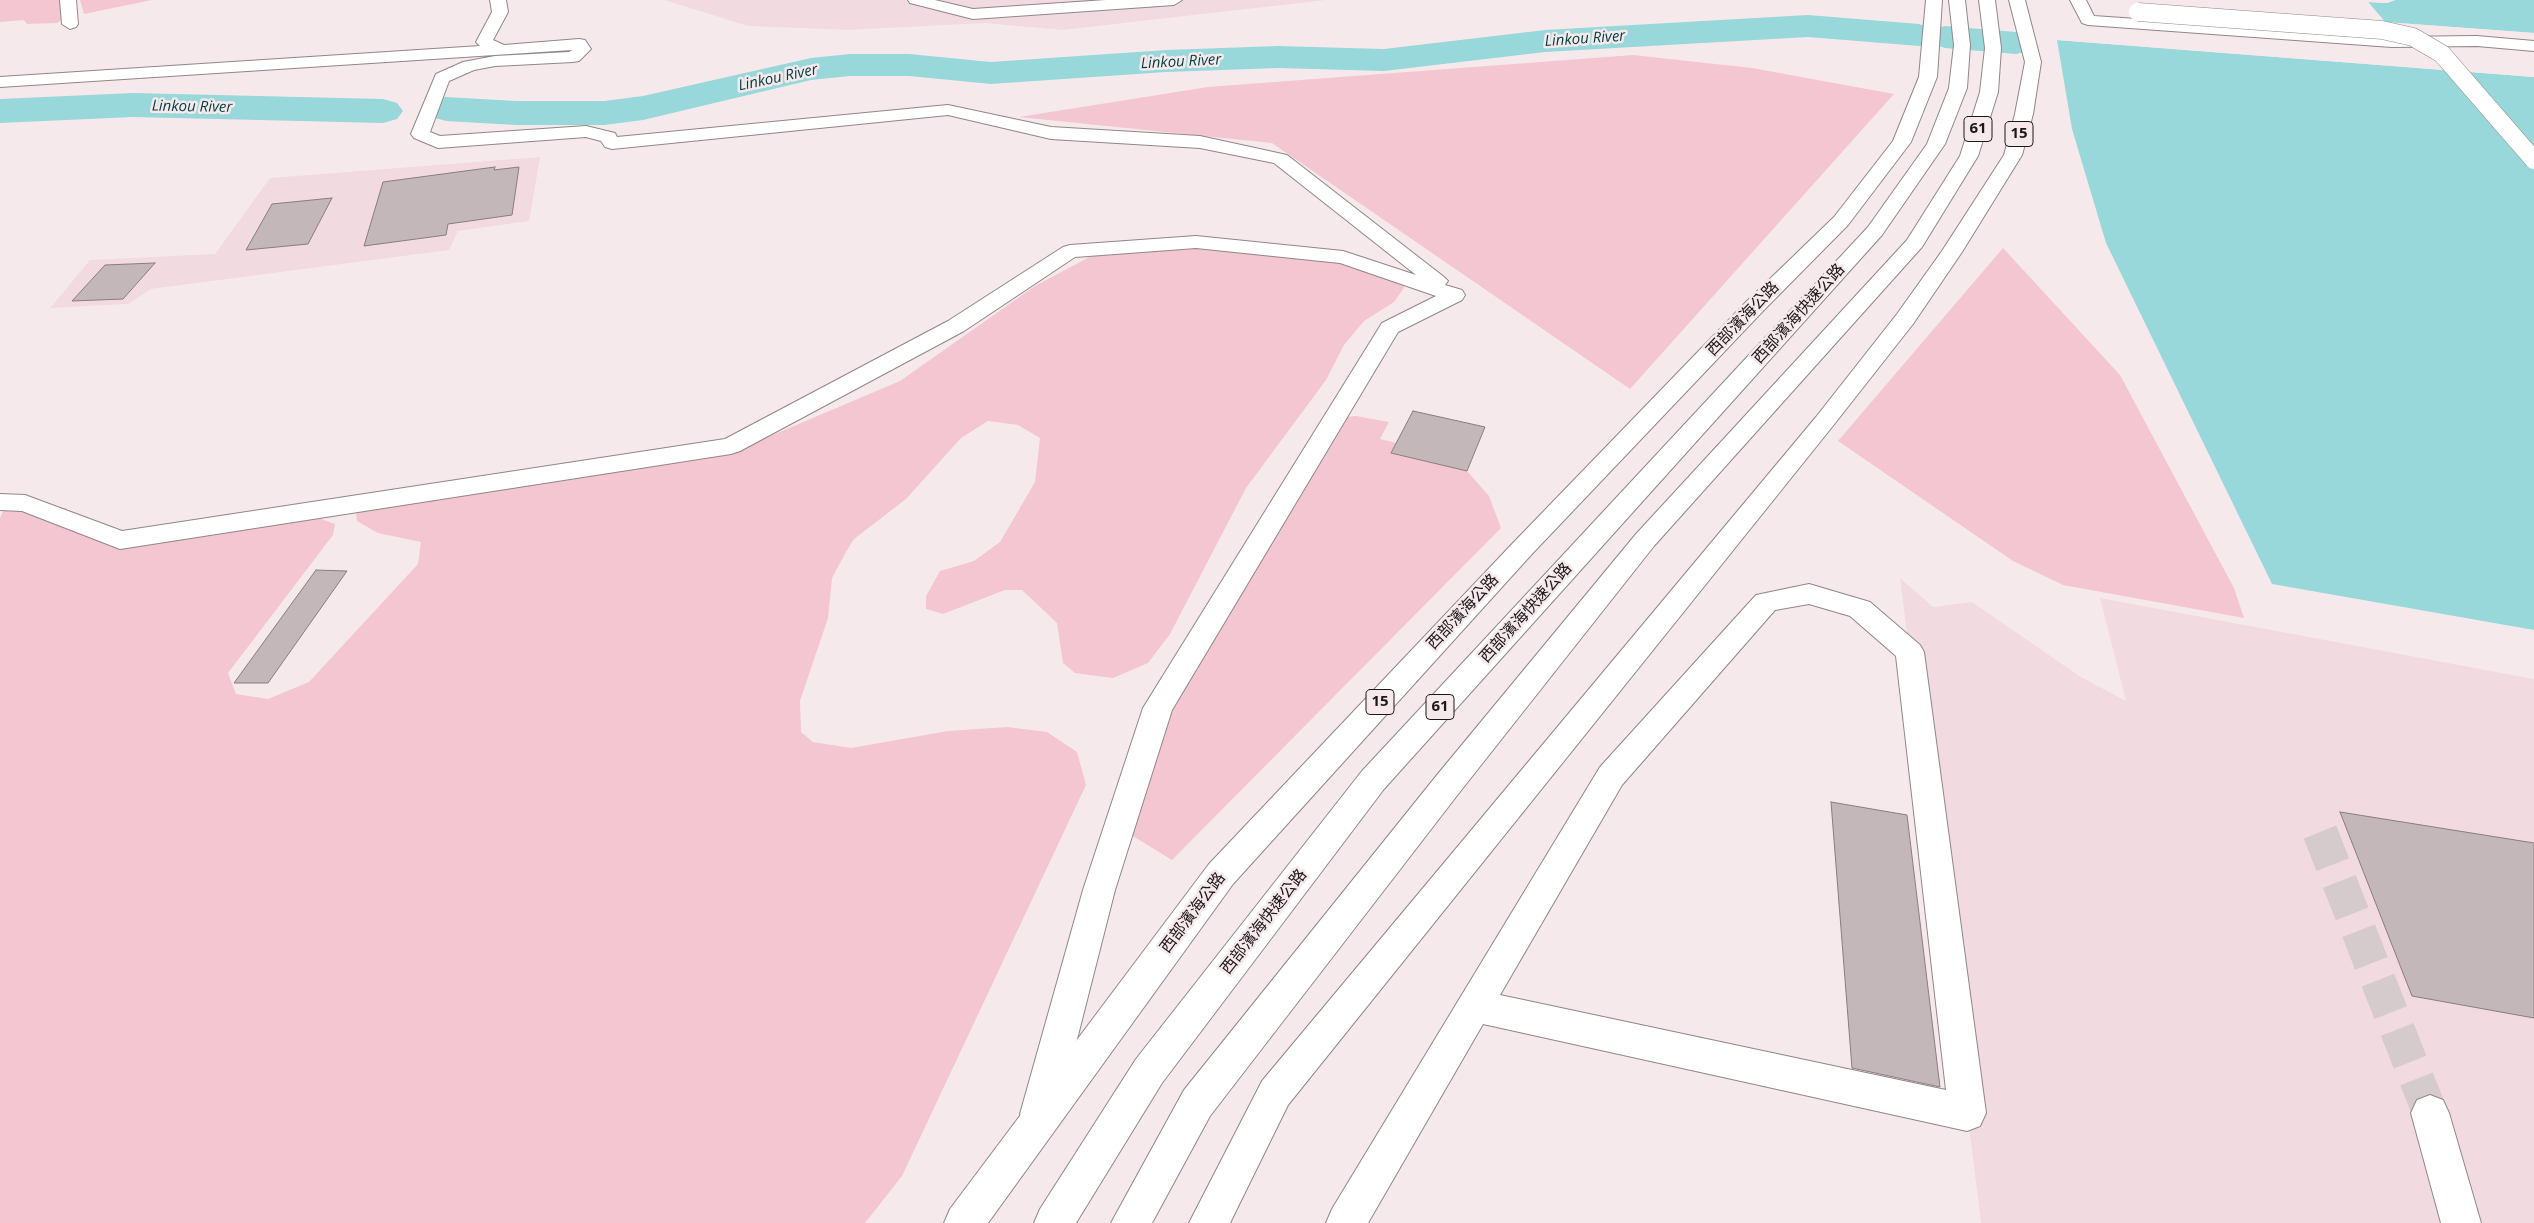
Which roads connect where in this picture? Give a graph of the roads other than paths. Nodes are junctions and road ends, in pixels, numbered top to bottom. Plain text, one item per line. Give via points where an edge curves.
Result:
1 (68, 0) edge
2 (498, 0) edge
3 (1174, 0) edge
4 (1934, 0) edge
5 (1958, 0) edge
6 (1987, 0) edge
7 (2017, 0) edge
8 (927, 1) edge
9 (1135, 1) edge
10 (2080, 3) edge
11 (70, 24) dead end
12 (2534, 46) edge
13 (502, 50) junction
14 (0, 82) edge
15 (2534, 160) edge
16 (1454, 295) junction
17 (0, 502) edge
18 (1475, 1006) dead end
19 (2430, 1113) tunnel mouth
20 (1037, 1124) junction
21 (964, 1223) edge
22 (1054, 1223) edge
23 (1131, 1223) edge
24 (1209, 1223) edge
25 (1346, 1223) edge
26 (2462, 1223) edge

1 - 11 main road
2 - 13 main road via 500,12 484,42
3 - 9 main road
4 - 20 main road, 西部濱海公路 / 15 via 1928,76 1902,142 1841,220 1522,549 1221,874
5 - 22 main road, 西部濱海快速公路 / 61 via 1962,45 1958,88 1936,144 1875,231 1373,780 1149,1071
6 - 23 main road, 61 via 1993,48 1989,92 1969,156 1915,243 1645,540 1448,784 1197,1103
7 - 24 main road, 15 via 2032,62 2024,114 2013,154 1952,252 1905,319 1824,422 1275,1093
8 - 9 main road via 973,14
10 - 12 main road via 2088,20 2392,42 2478,41
10 - 15 main road, bridge via 2138,12 2382,30 2413,37 2442,54
13 - 14 main road
13 - 16 main road via 579,44 583,49 573,57 495,61 469,66 442,78 420,134 438,142 586,131 608,137 612,143 948,110 1051,134 1200,142 1280,159
16 - 17 main road via 1343,257 1196,242 1070,252 956,326 731,446 120,540 25,503
16 - 20 main road via 1390,328 1158,708 1099,890
18 - 25 main road via 1967,1113 1910,652 1860,609 1809,594 1766,602 1611,776
19 - 26 main road
20 - 21 main road, 西部濱海公路 / 15

